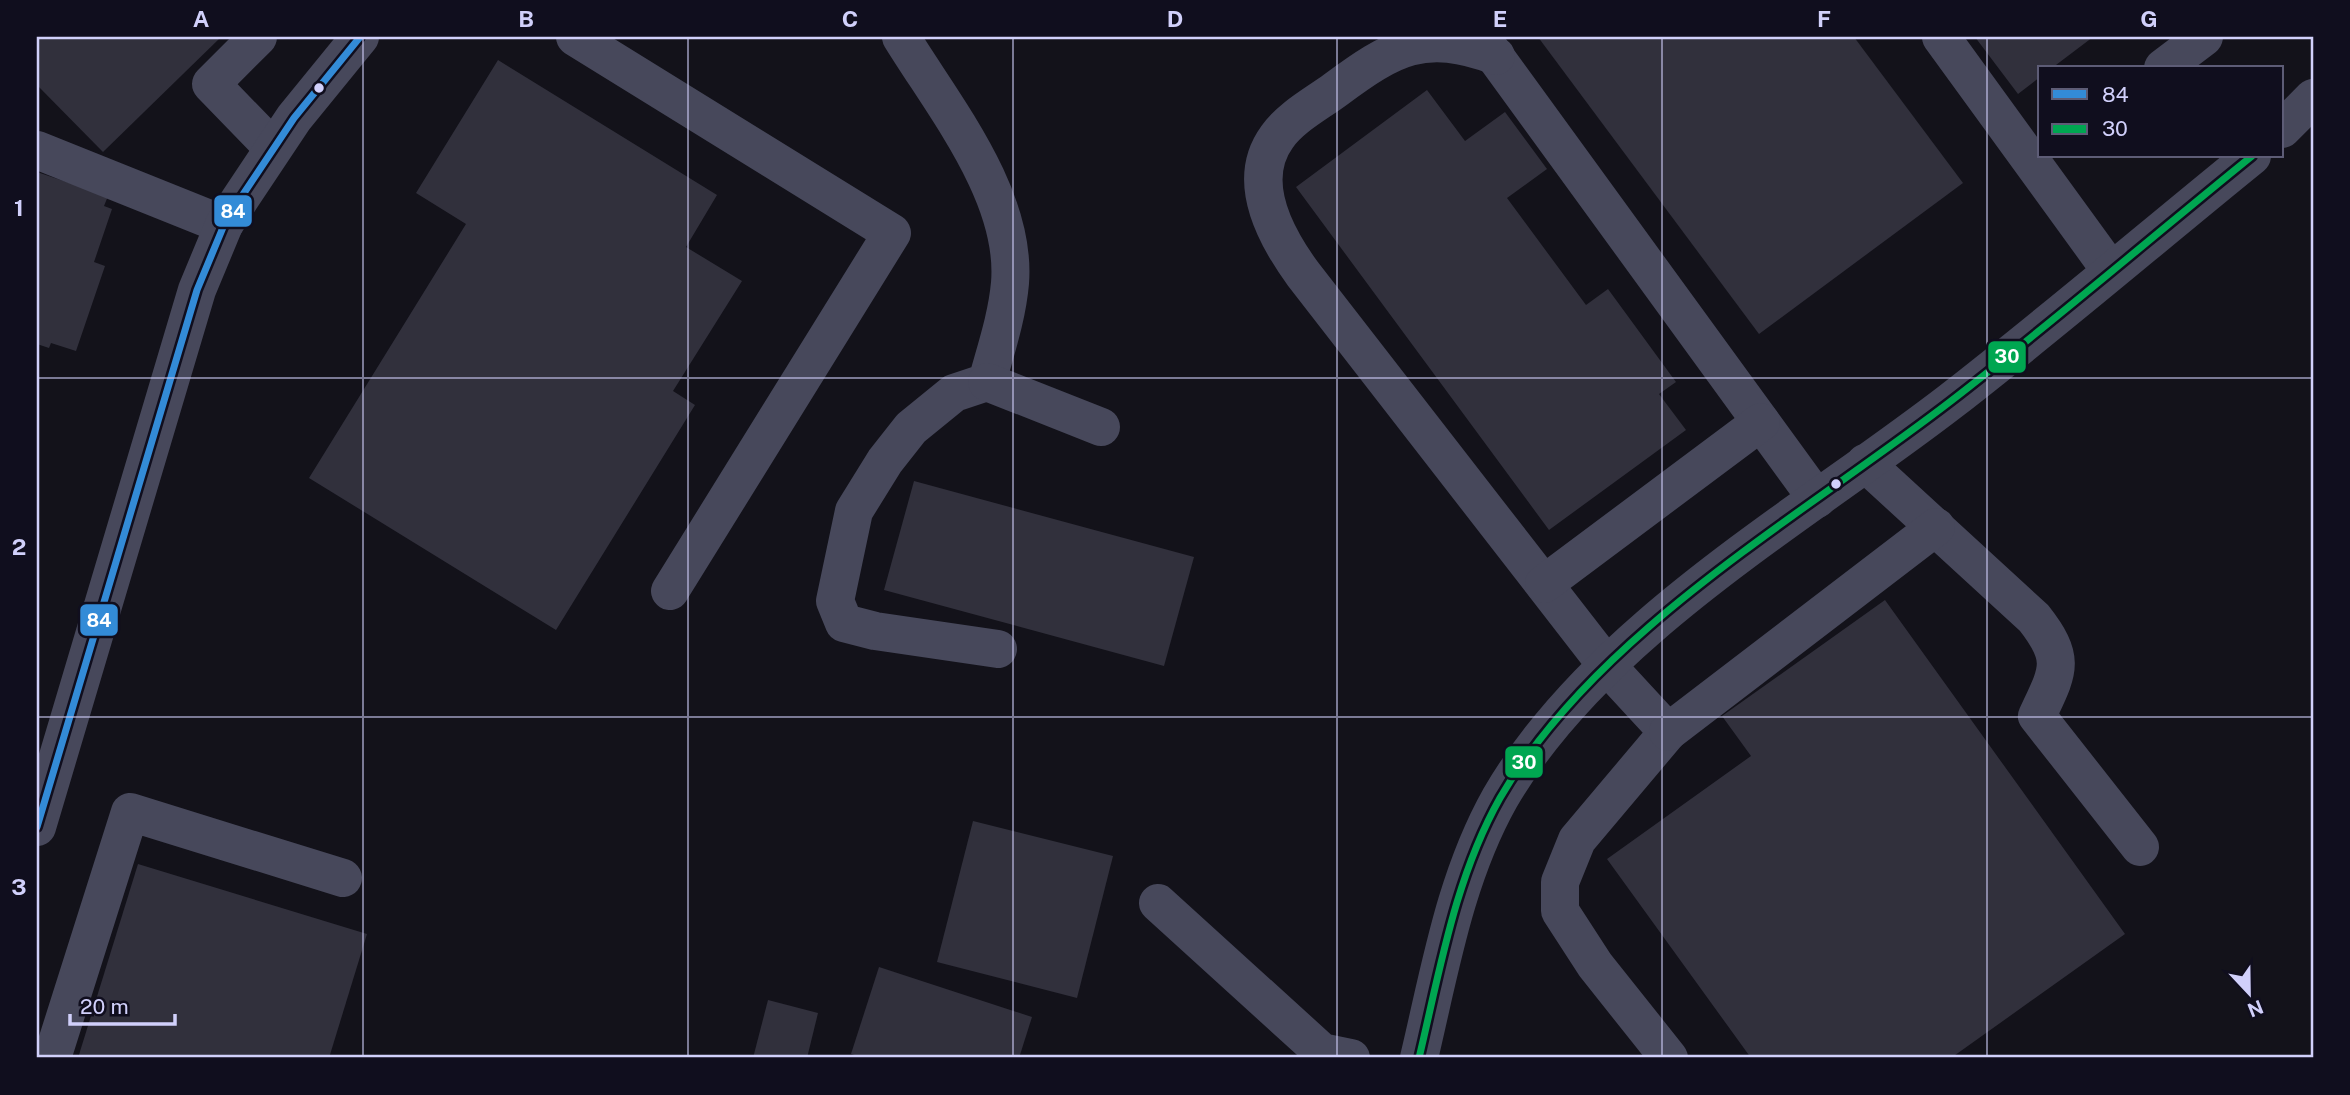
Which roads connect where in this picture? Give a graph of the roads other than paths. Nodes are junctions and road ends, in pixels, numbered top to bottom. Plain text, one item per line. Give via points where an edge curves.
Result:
1 (258, 37) edge
2 (360, 37) edge
3 (575, 37) edge
4 (901, 37) edge
5 (1941, 37) edge
6 (2204, 37) edge
7 (1489, 47) edge
8 (2166, 66) edge
9 (2313, 98) edge
10 (2284, 127) edge
11 (273, 148) junction
12 (37, 150) edge
13 (2038, 157) edge
14 (2250, 158) edge
15 (2041, 161) edge
16 (224, 225) junction
17 (2111, 271) junction
18 (987, 382) junction
19 (1761, 422) junction
20 (1101, 427) dead end
21 (1865, 463) junction
22 (1817, 499) junction
23 (1937, 527) junction
24 (1544, 584) junction
25 (670, 591) dead end
26 (998, 649) dead end
27 (1608, 667) junction
28 (1668, 732) junction
29 (42, 789) edge
30 (37, 827) edge
31 (2140, 847) dead end
32 (343, 878) dead end
33 (1158, 903) dead end
34 (52, 1058) edge
35 (1351, 1058) edge
36 (1419, 1058) edge
37 (1669, 1058) edge

1 - 11 street via 211,84
2 - 11 street
3 - 25 street via 892,233
4 - 18 street via 981,164 997,205 1010,280 1006,314
5 - 13 street
6 - 8 street
7 - 19 street
7 - 24 street via 1418,45 1370,64 1276,138 1268,157 1264,191 1288,254
9 - 10 street
11 - 16 street
12 - 16 street
14 - 17 street
15 - 17 street
16 - 29 street via 197,290
17 - 21 street via 1951,401
18 - 20 street
18 - 26 street via 954,393 911,428 885,461 854,512 835,601 844,623
19 - 22 street
19 - 24 street
21 - 22 street
21 - 23 street
22 - 27 street via 1663,614
23 - 28 street
23 - 31 street via 2034,618 2054,644 2055,677 2037,716
24 - 27 street
27 - 28 street
27 - 36 street via 1533,747 1501,797 1466,869
28 - 37 street via 1577,840 1560,882 1560,911 1595,965
29 - 30 street
32 - 34 street via 130,812
33 - 35 street via 1322,1052

